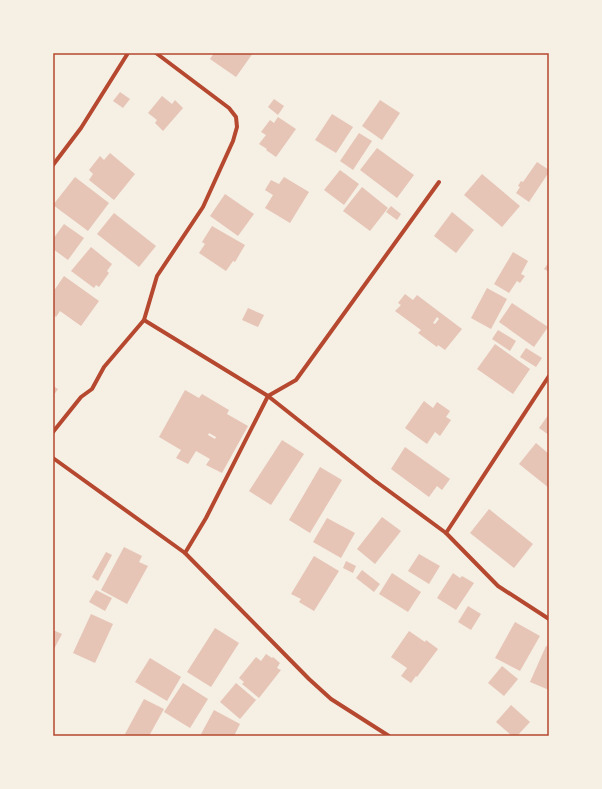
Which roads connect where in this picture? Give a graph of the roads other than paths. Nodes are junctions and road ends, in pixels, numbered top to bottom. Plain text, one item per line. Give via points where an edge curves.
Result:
1 (128, 53) edge
2 (156, 53) edge
3 (53, 164) edge
4 (439, 182) dead end
5 (144, 320) junction
6 (549, 376) edge
7 (268, 396) junction
8 (53, 432) edge
9 (53, 458) edge
10 (446, 533) junction
11 (185, 553) junction
12 (549, 619) edge
13 (389, 736) edge

1 - 3 street via 81,128
2 - 5 street via 229,108 236,117 237,127 203,207 157,276
4 - 7 street via 296,380
5 - 7 street
5 - 8 street via 104,367 92,389 81,397
6 - 10 street
7 - 10 street
7 - 11 street via 206,518
9 - 11 street
10 - 12 street via 498,586
11 - 13 street via 331,699

